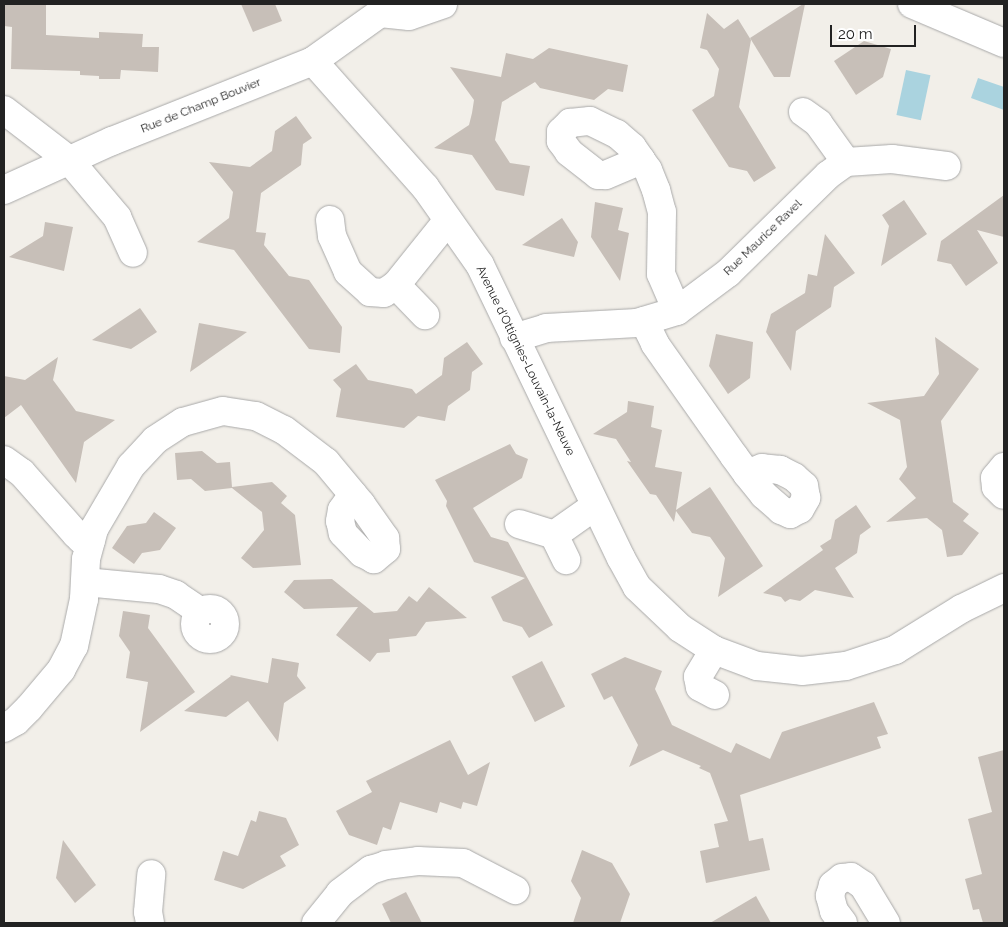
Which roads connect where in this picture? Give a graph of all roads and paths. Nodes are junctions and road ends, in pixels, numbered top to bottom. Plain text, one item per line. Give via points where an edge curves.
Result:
1 (443, 4) edge
2 (912, 4) edge
3 (383, 8) edge
4 (1004, 43) edge
5 (314, 61) junction
6 (4, 110) edge
7 (802, 112) dead end
8 (69, 160) junction
9 (641, 160) dead end
10 (846, 162) junction
11 (947, 166) dead end
12 (4, 190) edge
13 (330, 220) dead end
14 (448, 220) junction
15 (133, 254) dead end
16 (396, 286) junction
17 (677, 311) junction
18 (425, 315) dead end
19 (644, 321) junction
20 (514, 338) junction
21 (4, 460) edge
22 (1004, 466) edge
23 (748, 474) dead end
24 (353, 494) dead end
25 (1004, 495) edge
26 (595, 506) junction
27 (519, 524) dead end
28 (554, 535) junction
29 (91, 541) junction
30 (566, 560) dead end
31 (85, 582) junction
32 (1004, 588) edge
33 (201, 612) dead end
34 (714, 650) junction
35 (715, 695) dead end
36 (4, 728) edge
37 (151, 874) dead end
38 (515, 890) dead end
39 (150, 923) edge
40 (316, 923) edge
41 (843, 923) edge
42 (884, 923) edge

1 - 3 street via 410,16
2 - 4 street
3 - 5 street, Rue de Champ Bouvier
5 - 8 street, Rue de Champ Bouvier
5 - 14 street, Avenue d'Ottignies-Louvain-la-Neuve via 425,187
6 - 8 street
7 - 10 street via 818,123
8 - 12 street, Rue de Champ Bouvier
8 - 15 street via 117,217
9 - 17 street via 656,190 662,212 661,274
10 - 11 street via 892,159
10 - 17 street, Rue Maurice Ravel via 828,175 728,273
13 - 16 street via 332,236 348,272 370,292 384,294
14 - 16 street
14 - 20 street, Avenue d'Ottignies-Louvain-la-Neuve via 480,266
16 - 18 street
17 - 19 street, Rue Maurice Ravel
19 - 20 street, Rue Maurice Ravel via 546,328
19 - 23 street via 655,344
20 - 26 street, Avenue d'Ottignies-Louvain-la-Neuve
21 - 29 street via 22,472 81,539
22 - 25 street via 995,478 996,487
24 - 29 street via 326,462 284,430 256,416 223,411 183,422 155,440 131,466 113,494
26 - 28 street
26 - 34 street, Avenue d'Ottignies-Louvain-la-Neuve via 638,587 680,628
27 - 28 street
28 - 30 street
29 - 31 street
31 - 33 street via 159,589 176,595
31 - 36 street via 74,646 61,670 16,721
32 - 34 street, Avenue d'Ottignies-Louvain-la-Neuve via 961,609 895,650 846,666 802,671 757,666
34 - 35 street via 698,677 700,687
37 - 39 street
38 - 40 street via 463,864 418,861 386,865 371,870 340,894
41 - 42 street via 834,911 830,896 833,885 842,878 851,877 863,885

